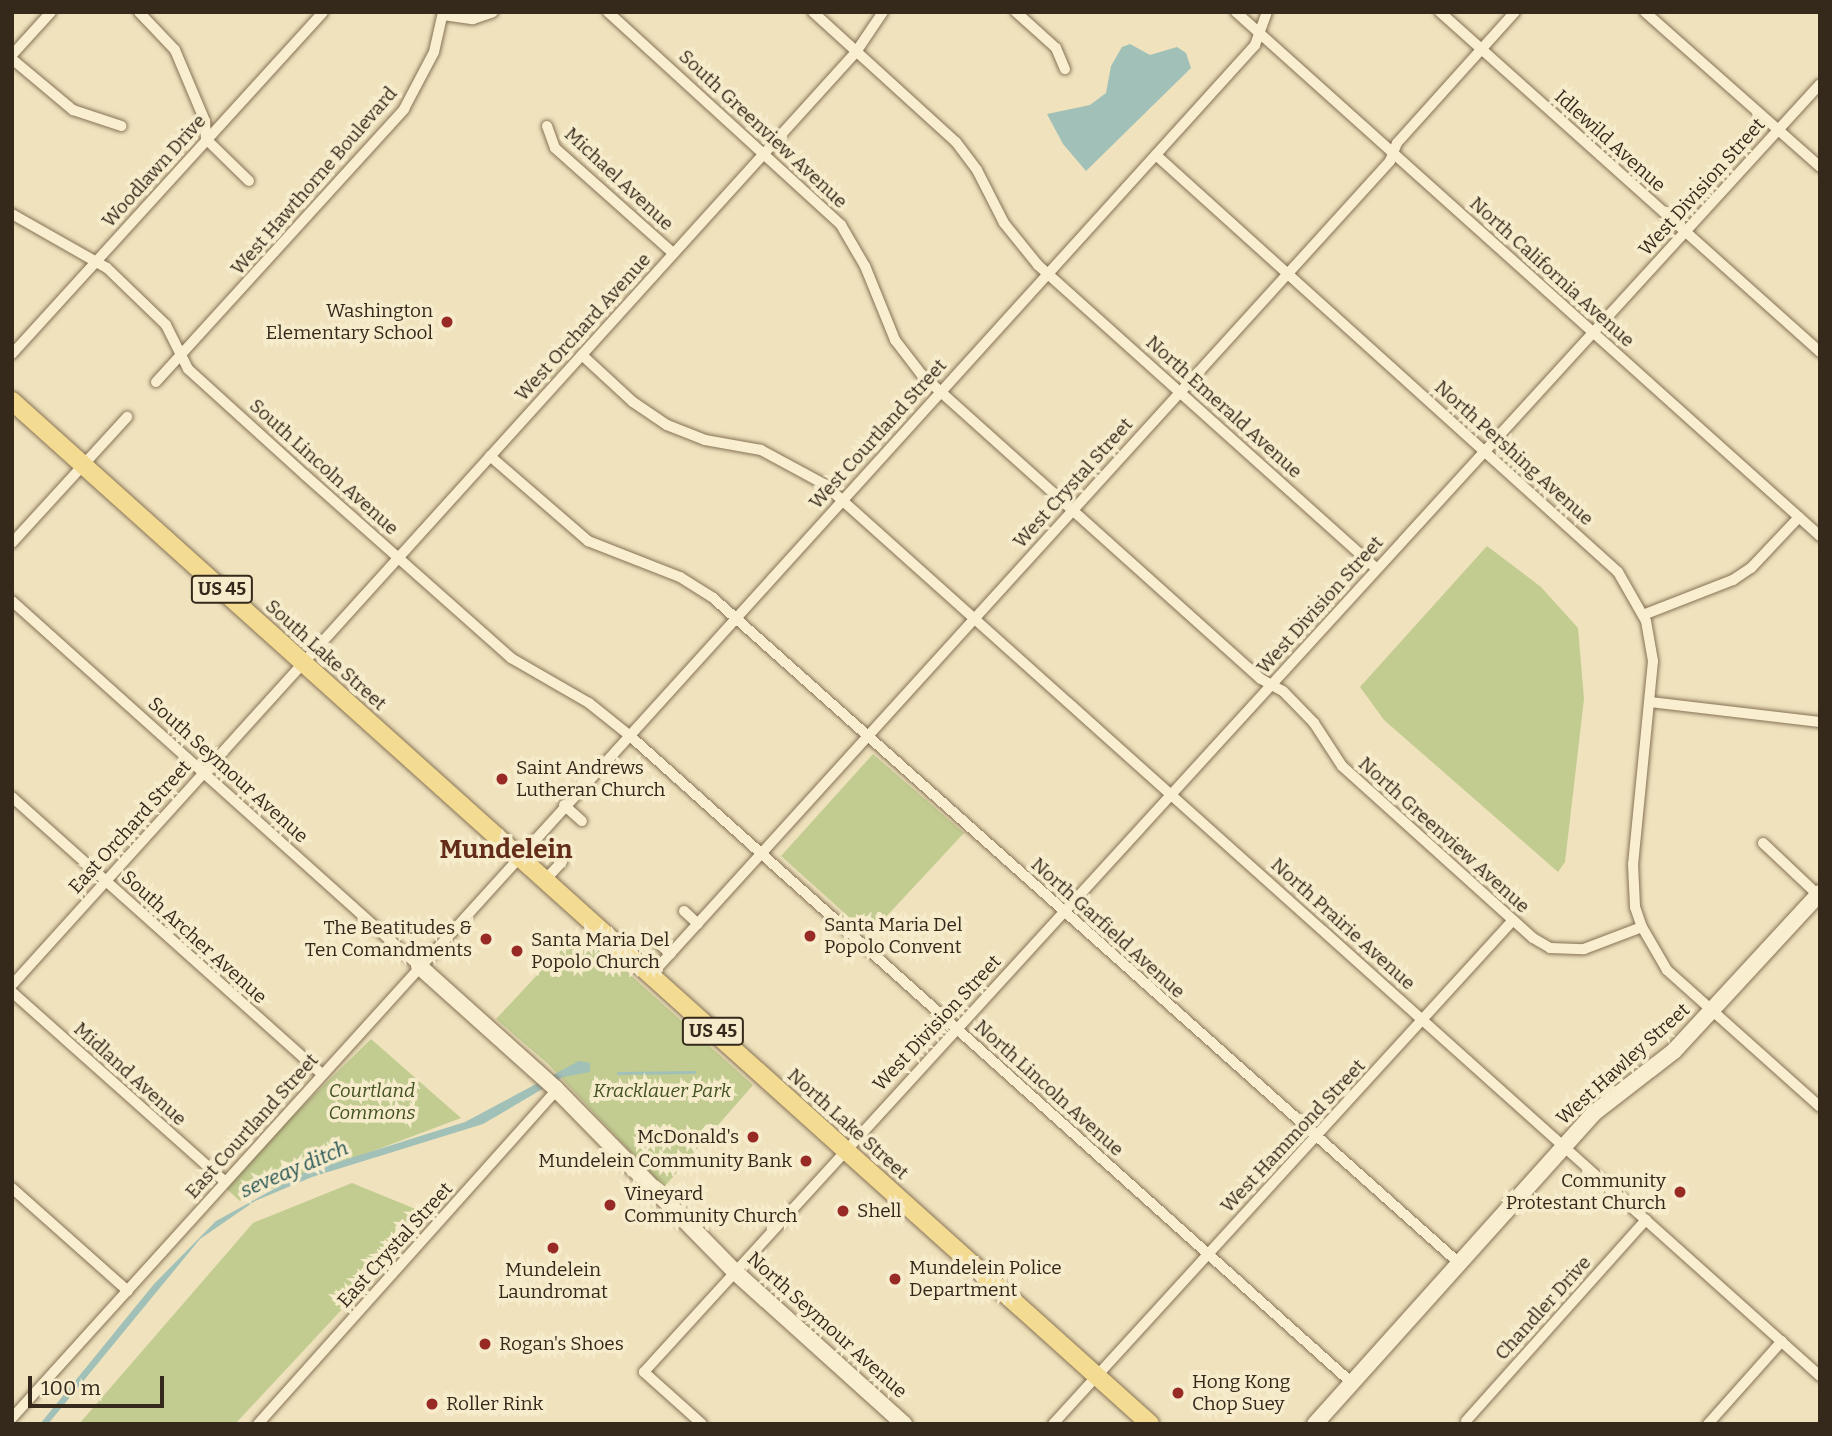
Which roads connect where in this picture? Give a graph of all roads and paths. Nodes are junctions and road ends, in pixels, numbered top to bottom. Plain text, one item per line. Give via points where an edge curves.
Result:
1 (51, 12) edge
2 (139, 12) edge
3 (493, 12) edge
4 (608, 12) edge
5 (813, 12) edge
6 (883, 12) edge
7 (1016, 12) edge
8 (1236, 12) edge
9 (1267, 12) edge
10 (1440, 12) edge
11 (1515, 12) edge
12 (1645, 12) edge
13 (443, 14) edge
14 (315, 15) edge
15 (1261, 35) junction
16 (1481, 50) junction
17 (856, 51) junction
18 (12, 57) edge
19 (1065, 69) dead end
20 (1820, 84) edge
21 (121, 126) dead end
22 (547, 127) dead end
23 (1778, 130) junction
24 (206, 139) junction
25 (1392, 152) junction
26 (765, 153) junction
27 (1156, 155) junction
28 (1820, 167) edge
29 (249, 181) dead end
30 (12, 214) edge
31 (1685, 232) junction
32 (673, 253) junction
33 (96, 260) junction
34 (1047, 273) junction
35 (1288, 273) junction
36 (1593, 331) junction
37 (1820, 352) edge
38 (12, 354) edge
39 (582, 355) junction
40 (182, 356) junction
41 (156, 382) dead end
42 (1180, 391) junction
43 (939, 392) junction
44 (12, 401) edge
45 (127, 417) dead end
46 (1485, 450) junction
47 (490, 456) junction
48 (83, 464) junction
49 (842, 500) junction
50 (1072, 510) junction
51 (1799, 517) junction
52 (1820, 536) edge
53 (12, 543) edge
54 (398, 557) junction
55 (1376, 568) junction
56 (12, 601) edge
57 (1643, 615) junction
58 (735, 617) junction
59 (975, 618) junction
60 (302, 661) junction
61 (1271, 685) junction
62 (1650, 702) junction
63 (1820, 722) edge
64 (629, 734) junction
65 (868, 735) junction
66 (203, 772) junction
67 (1171, 794) junction
68 (12, 797) edge
69 (564, 805) junction
70 (582, 821) dead end
71 (1763, 843) dead end
72 (763, 853) junction
73 (518, 856) junction
74 (562, 862) dead end
75 (545, 880) junction
76 (106, 881) junction
77 (1819, 894) edge
78 (684, 911) dead end
79 (1064, 911) junction
80 (1513, 920) junction
81 (698, 924) junction
82 (1642, 927) junction
83 (657, 942) dead end
84 (671, 954) junction
85 (419, 966) junction
86 (651, 975) junction
87 (12, 985) edge
88 (12, 992) edge
89 (1712, 1012) junction
90 (1424, 1020) junction
91 (956, 1028) junction
92 (322, 1074) junction
93 (556, 1089) junction
94 (1820, 1107) edge
95 (1316, 1137) junction
96 (1564, 1146) junction
97 (845, 1149) junction
98 (225, 1182) junction
99 (14, 1194) edge
100 (1646, 1220) junction
101 (1208, 1254) junction
102 (1459, 1263) junction
103 (734, 1271) junction
104 (128, 1291) junction
105 (1782, 1341) junction
106 (1097, 1376) junction
107 (1820, 1376) edge
108 (1352, 1383) junction
109 (12, 1418) edge
110 (1466, 1420) dead end
111 (258, 1424) edge
112 (702, 1424) edge
113 (904, 1424) edge
114 (1053, 1424) edge
115 (1150, 1424) edge
116 (1315, 1424) edge
117 (1709, 1424) edge

1 - 18 street
2 - 24 street via 175,50 205,121
3 - 13 street via 473,19
4 - 26 street, South Greenview Avenue
5 - 17 street, North Emerald Avenue
6 - 17 street, West Orchard Avenue
7 - 19 street via 1056,48
8 - 15 street, North California Avenue
9 - 15 street
10 - 16 street, Idlewild Avenue
11 - 16 street, West Crystal Street
12 - 23 street
13 - 40 street, West Hawthorne Boulevard via 434,52 404,109
14 - 24 street, Woodlawn Drive
15 - 25 street, North California Avenue
15 - 27 street, West Courtland Street
16 - 25 street, West Crystal Street
16 - 31 street, Idlewild Avenue
17 - 26 street, West Orchard Avenue
17 - 34 street, North Emerald Avenue via 956,142 1020,246
18 - 21 street via 73,110
20 - 23 street, West Division Street
22 - 32 street, Michael Avenue via 555,148
23 - 28 street
23 - 31 street, West Division Street
24 - 29 street
24 - 33 street, Woodlawn Drive
25 - 35 street, West Crystal Street via 1390,161
25 - 36 street, North California Avenue
26 - 32 street, West Orchard Avenue
26 - 43 street, South Greenview Avenue via 841,225 865,266 895,340
27 - 34 street, West Courtland Street
27 - 35 street, North Pershing Avenue
30 - 33 street, South Lincoln Avenue
31 - 36 street, West Division Street
31 - 37 street, Idlewild Avenue
32 - 39 street, West Orchard Avenue
33 - 38 street, Woodlawn Drive
33 - 40 street, South Lincoln Avenue via 153,310
34 - 42 street, North Emerald Avenue
34 - 43 street, West Courtland Street
35 - 42 street, West Crystal Street
35 - 46 street, North Pershing Avenue
36 - 46 street, West Division Street
36 - 51 street, North California Avenue
39 - 47 street, West Orchard Avenue
39 - 49 street, North Prairie Avenue via 633,402 667,425 705,440 777,456 809,473
40 - 41 street, West Hawthorne Boulevard
40 - 54 street, South Lincoln Avenue via 188,369
42 - 50 street, West Crystal Street
42 - 55 street, North Emerald Avenue
43 - 49 street, West Courtland Street
43 - 50 street, North Greenview Avenue
44 - 48 main road, South Lake Street / US 45
45 - 48 street
46 - 55 street, West Division Street
46 - 57 street, North Pershing Avenue via 1618,572
47 - 54 street, West Orchard Avenue
47 - 58 street, North Garfield Avenue via 588,541 680,577
48 - 53 street
48 - 60 main road, South Lake Street / US 45
49 - 58 street, West Courtland Street
49 - 59 street, North Prairie Avenue
50 - 59 street, West Crystal Street
50 - 61 street, North Greenview Avenue
51 - 52 street, North California Avenue
51 - 57 street via 1751,568 1733,580
54 - 60 street, West Orchard Avenue
54 - 64 street, South Lincoln Avenue via 511,658 589,703
55 - 61 street, West Division Street
56 - 66 street, South Seymour Avenue
57 - 62 street, North Pershing Avenue via 1653,661
58 - 64 street, West Courtland Street
58 - 65 street, North Garfield Avenue
59 - 65 street, West Crystal Street
59 - 67 street, North Prairie Avenue
60 - 66 street, East Orchard Street
60 - 73 main road, South Lake Street / US 45
61 - 67 street, West Division Street
61 - 80 street, North Greenview Avenue via 1302,709 1355,779
62 - 63 street
62 - 82 street via 1633,864 1635,906
64 - 69 street, West Courtland Street
64 - 72 street, North Lincoln Avenue
65 - 72 street, West Crystal Street
65 - 79 street, North Garfield Avenue
66 - 76 street, East Orchard Street
66 - 85 street, South Seymour Avenue
67 - 79 street, West Division Street
67 - 90 street, North Prairie Avenue
68 - 76 street, South Archer Avenue
69 - 70 street
69 - 73 street, West Courtland Street
71 - 77 street
72 - 81 street, West Crystal Street
72 - 91 street, North Lincoln Avenue
73 - 75 main road, North Lake Street / US 45
73 - 85 street, East Courtland Street
74 - 75 street
75 - 86 main road, North Lake Street / US 45
76 - 87 street, East Orchard Street
76 - 92 street, South Archer Avenue
77 - 89 street, West Hawley Street
78 - 81 street
79 - 91 street, West Division Street
79 - 95 street, North Garfield Avenue
80 - 82 street, North Greenview Avenue via 1541,943 1565,951 1584,949
80 - 90 street, West Hammond Street
81 - 84 street, West Crystal Street
82 - 89 street via 1667,970
83 - 84 street
84 - 86 street, West Crystal Street
85 - 92 street, East Courtland Street
85 - 93 street, North Seymour Avenue
86 - 97 main road, North Lake Street / US 45
88 - 98 street, Midland Avenue
89 - 94 street
89 - 96 street, West Hawley Street via 1674,1051 1594,1113
90 - 95 street, West Hammond Street
90 - 96 street, North Prairie Avenue
91 - 97 street, West Division Street
91 - 101 street, North Lincoln Avenue
92 - 98 street, East Courtland Street
93 - 103 street, North Seymour Avenue
93 - 111 street, East Crystal Street
95 - 101 street, West Hammond Street
95 - 102 street, North Garfield Avenue
96 - 100 street, North Prairie Avenue
96 - 102 street, West Hawley Street
97 - 103 street, West Division Street
97 - 106 main road, North Lake Street / US 45
98 - 104 street, East Courtland Street
99 - 104 street
100 - 105 street, North Prairie Avenue
100 - 110 street, Chandler Drive
101 - 106 street, West Hammond Street
101 - 108 street, North Lincoln Avenue
102 - 108 street, West Hawley Street
103 - 112 street, West Division Street via 644,1372
103 - 113 street, North Seymour Avenue
104 - 109 street, East Courtland Street
105 - 107 street, North Prairie Avenue
105 - 117 street
106 - 114 street, West Hammond Street
106 - 115 main road, North Lake Street / US 45
108 - 116 street, West Hawley Street

